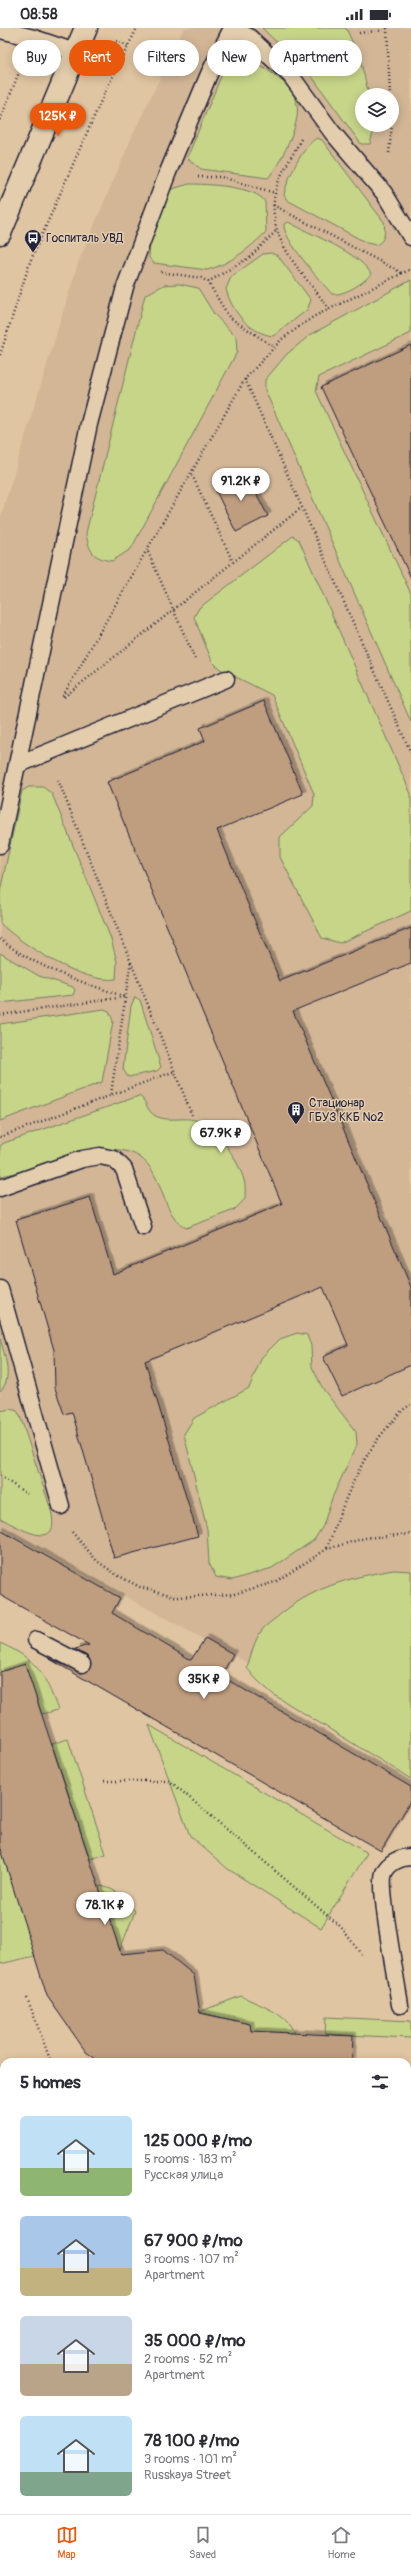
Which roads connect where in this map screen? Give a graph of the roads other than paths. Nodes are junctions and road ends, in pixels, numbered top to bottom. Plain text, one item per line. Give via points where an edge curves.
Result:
1 (86, 28) edge
2 (232, 28) edge
3 (0, 30) edge
4 (80, 40) edge
5 (69, 50) edge
6 (69, 66) edge
7 (0, 233) edge
8 (411, 237) edge
9 (226, 679) dead end
10 (17, 765) junction
11 (0, 844) edge
12 (0, 1188) edge
13 (143, 1227) dead end
14 (0, 1289) edge
15 (61, 1506) road end
16 (36, 1640) dead end
17 (82, 1664) dead end
18 (411, 1857) edge
19 (400, 2005) dead end

1 - 4 street
2 - 8 lane via 249,37 291,76 314,110 384,194
2 - 10 lane via 209,74 125,287 89,424
3 - 5 lane
6 - 7 street
9 - 10 lane
10 - 11 lane
12 - 13 lane via 82,1159 100,1156 114,1159 124,1169
14 - 15 lane
16 - 17 lane
18 - 19 lane via 388,1865 383,1875 386,1914

